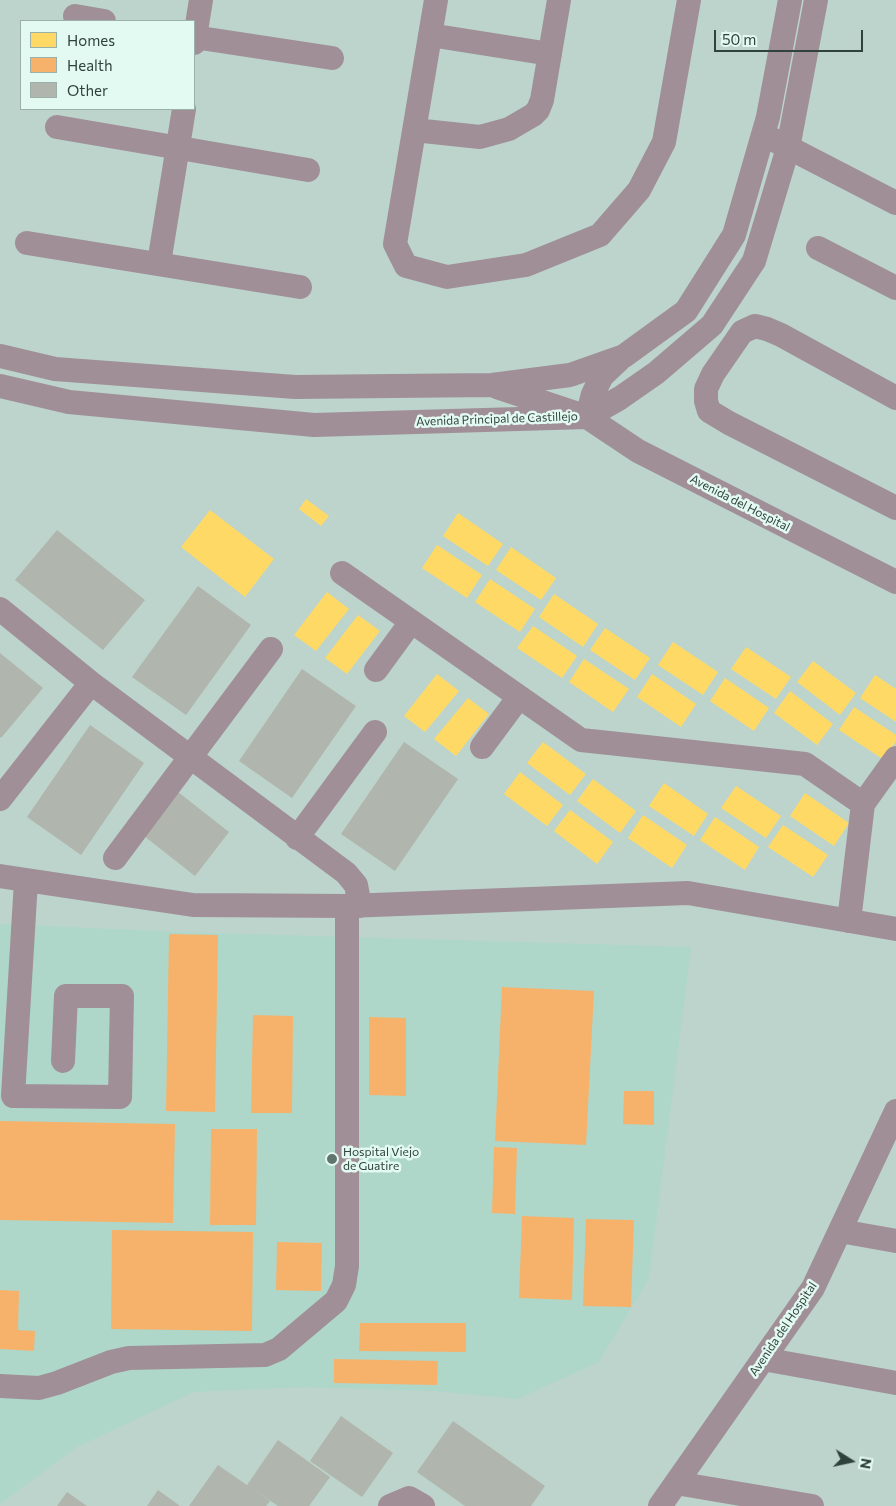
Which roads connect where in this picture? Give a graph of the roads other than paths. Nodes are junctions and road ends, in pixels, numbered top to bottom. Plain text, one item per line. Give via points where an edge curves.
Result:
1 (200, 0) edge
2 (436, 0) edge
3 (559, 0) edge
4 (689, 0) edge
5 (790, 0) edge
6 (816, 0) edge
7 (74, 16) dead end
8 (98, 20) edge
9 (195, 32) edge
10 (430, 34) junction
11 (195, 39) edge
12 (550, 54) junction
13 (332, 58) dead end
14 (184, 110) edge
15 (57, 127) dead end
16 (414, 130) junction
17 (763, 135) junction
18 (178, 146) junction
19 (788, 148) junction
20 (308, 170) dead end
21 (896, 203) edge
22 (27, 243) dead end
23 (818, 248) dead end
24 (160, 263) junction
25 (300, 287) dead end
26 (896, 288) edge
27 (0, 356) edge
28 (624, 356) junction
29 (492, 385) junction
30 (0, 386) edge
31 (896, 398) edge
32 (587, 417) junction
33 (896, 508) edge
34 (342, 573) dead end
35 (896, 582) edge
36 (0, 609) edge
37 (411, 622) junction
38 (272, 649) dead end
39 (376, 670) dead end
40 (91, 683) junction
41 (520, 697) junction
42 (375, 732) dead end
43 (482, 747) dead end
44 (190, 757) junction
45 (896, 758) edge
46 (3, 788) edge
47 (863, 804) junction
48 (298, 838) junction
49 (115, 858) dead end
50 (0, 876) edge
51 (26, 881) junction
52 (353, 906) junction
53 (849, 921) junction
54 (896, 929) edge
55 (63, 1061) dead end
56 (896, 1111) edge
57 (840, 1231) junction
58 (896, 1241) edge
59 (763, 1360) junction
60 (896, 1383) edge
61 (0, 1386) edge
62 (676, 1483) junction
63 (390, 1506) edge
64 (423, 1506) edge
65 (660, 1506) edge
66 (812, 1506) edge

1 - 9 street
2 - 10 street
3 - 12 street
4 - 16 street via 664,142 639,190 600,235 526,265 447,277 406,266 395,244
5 - 17 street
6 - 19 street, Avenida Principal de Castillejo
7 - 8 street
10 - 12 street
10 - 16 street
11 - 13 street
12 - 16 street via 538,110 523,122 480,137
14 - 18 street
15 - 18 street
17 - 19 street
17 - 28 street via 734,235 686,311
18 - 20 street
18 - 24 street
19 - 21 street
19 - 32 street, Avenida Principal de Castillejo via 754,261 712,325 656,373
22 - 24 street
23 - 26 street
24 - 25 street
27 - 29 street via 55,369 295,386
28 - 29 street via 570,375
28 - 32 street via 602,376
29 - 32 street, Avenida del Hospital
30 - 32 street, Avenida Principal de Castillejo via 70,402 314,425
31 - 33 street via 781,335 754,326 742,332 706,389 708,411
32 - 35 street, Avenida del Hospital via 638,451
34 - 37 street
36 - 40 street
37 - 39 street
37 - 41 street
38 - 44 street
40 - 44 street
40 - 46 street
41 - 43 street
41 - 47 street via 581,740 804,764
42 - 48 street
44 - 48 street
44 - 49 street
45 - 47 street
47 - 53 street
48 - 52 street via 356,885
50 - 51 street
51 - 52 street via 193,904
51 - 55 street via 13,1096 120,1097 122,996 66,996
52 - 53 street via 688,893
52 - 61 street via 347,1266 344,1285 336,1301 279,1349 265,1355 129,1358 39,1388
53 - 54 street
56 - 57 street, Avenida del Hospital
57 - 58 street
57 - 59 street, Avenida del Hospital via 813,1288
59 - 60 street
59 - 62 street, Avenida del Hospital
62 - 65 street, Avenida del Hospital
62 - 66 street
63 - 64 street via 409,1498

